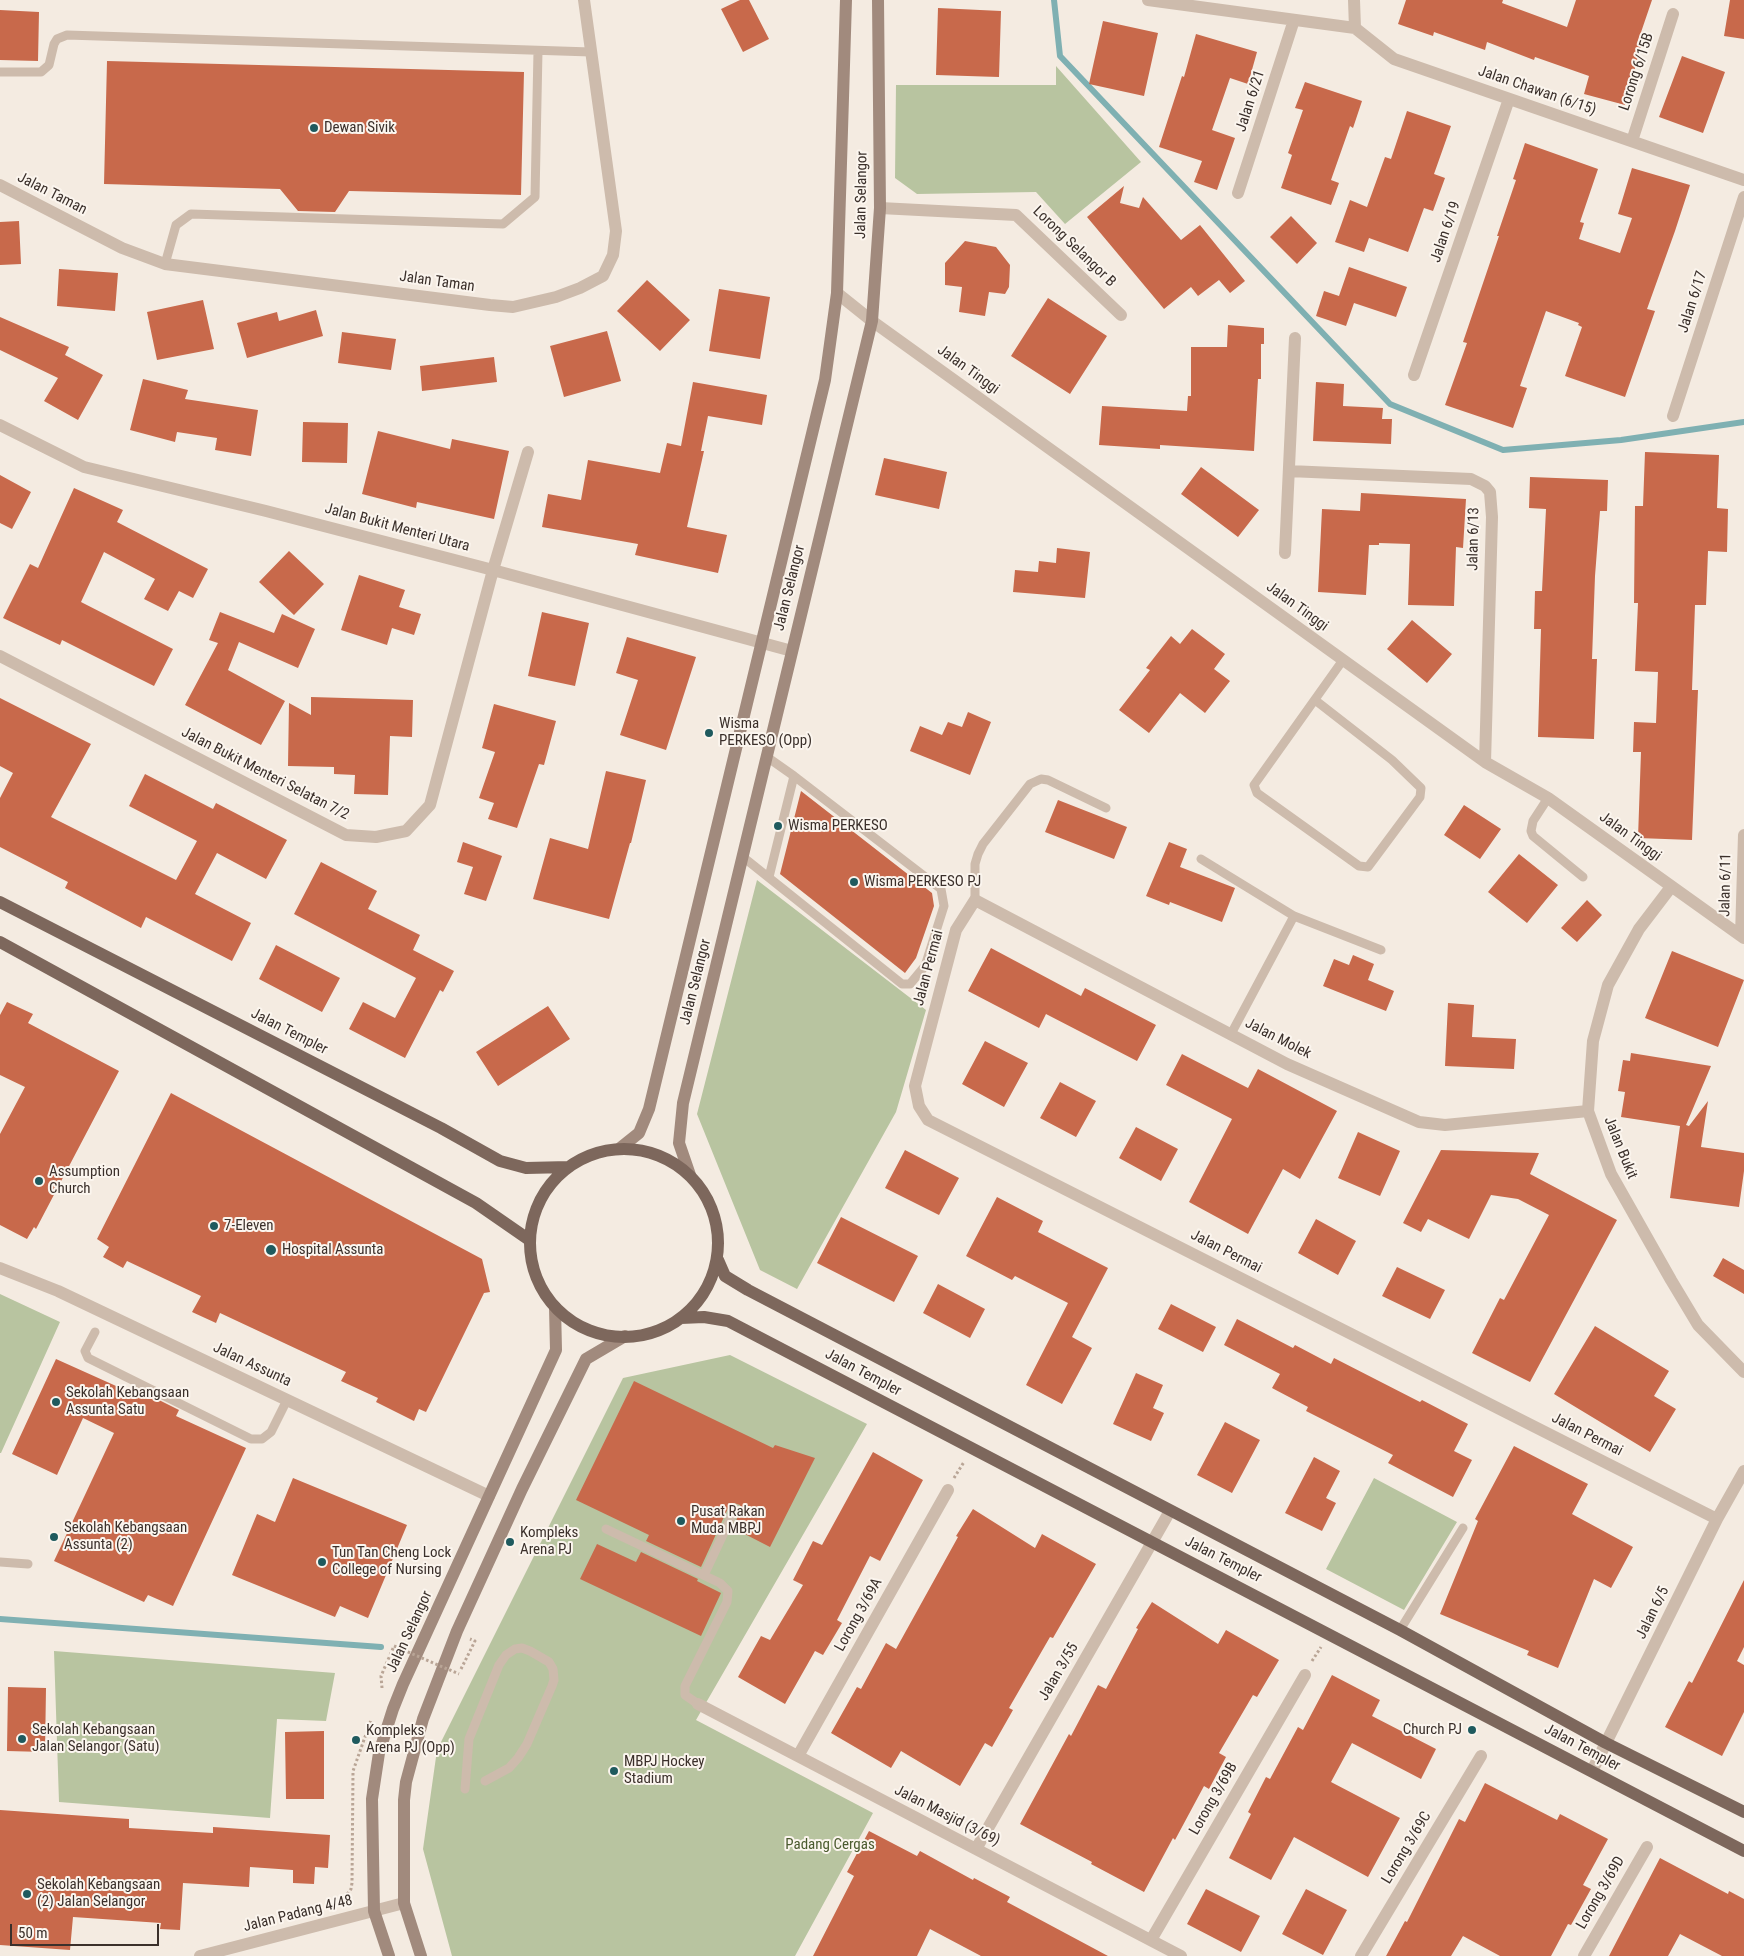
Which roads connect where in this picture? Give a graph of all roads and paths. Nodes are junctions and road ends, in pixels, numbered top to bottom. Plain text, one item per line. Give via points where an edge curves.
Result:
1 (584, 0) edge
2 (846, 0) edge
3 (878, 0) edge
4 (1148, 0) edge
5 (1354, 0) edge
6 (1673, 14) dead end
7 (1294, 20) junction
8 (1354, 28) junction
9 (538, 50) junction
10 (591, 52) junction
11 (0, 72) edge
12 (1509, 99) junction
13 (1632, 141) junction
14 (1744, 180) edge
15 (0, 185) edge
16 (1238, 192) dead end
17 (1744, 197) edge
18 (880, 208) junction
19 (166, 264) junction
20 (837, 294) junction
21 (1121, 315) dead end
22 (872, 321) junction
23 (1295, 338) dead end
24 (1414, 375) dead end
25 (1673, 416) dead end
26 (0, 425) edge
27 (528, 452) dead end
28 (1289, 471) junction
29 (1285, 554) dead end
30 (493, 570) junction
31 (762, 642) junction
32 (792, 651) junction
33 (0, 656) edge
34 (1343, 660) junction
35 (1316, 700) junction
36 (767, 757) junction
37 (1485, 762) junction
38 (794, 776) junction
39 (1548, 798) junction
40 (1106, 808) dead end
41 (1744, 835) edge
42 (743, 857) junction
43 (1201, 859) dead end
44 (768, 877) junction
45 (1583, 877) dead end
46 (1671, 887) junction
47 (974, 900) junction
48 (0, 902) edge
49 (1294, 916) junction
50 (1743, 937) edge
51 (0, 942) edge
52 (1381, 950) dead end
53 (1232, 1034) junction
54 (1588, 1111) junction
55 (619, 1149) junction
56 (570, 1167) junction
57 (690, 1175) junction
58 (528, 1239) junction
59 (718, 1260) junction
60 (0, 1268) edge
61 (555, 1307) junction
62 (681, 1318) junction
63 (95, 1332) dead end
64 (625, 1336) junction
65 (1744, 1372) edge
66 (287, 1400) junction
67 (971, 1448) junction
68 (1744, 1470) edge
69 (948, 1490) joint
70 (489, 1496) junction
71 (736, 1509) dead end
72 (1170, 1512) junction
73 (1717, 1519) junction
74 (1463, 1528) dead end
75 (606, 1529) dead end
76 (1153, 1542) junction
77 (0, 1562) edge
78 (28, 1564) dead end
79 (704, 1575) junction
80 (1400, 1630) junction
81 (1328, 1634) junction
82 (475, 1641) dead end
83 (1305, 1675) joint
84 (381, 1676) dead end
85 (698, 1704) joint
86 (1606, 1743) junction
87 (798, 1756) junction
88 (1481, 1756) dead end
89 (1592, 1771) junction
90 (485, 1781) dead end
91 (465, 1789) dead end
92 (1744, 1812) edge
93 (1647, 1847) dead end
94 (976, 1849) junction
95 (1744, 1851) edge
96 (404, 1904) junction
97 (374, 1911) junction
98 (1151, 1940) junction
99 (200, 1956) edge
100 (389, 1956) edge
101 (421, 1956) edge
102 (1181, 1956) edge
103 (1361, 1956) edge
104 (1584, 1956) edge

1 - 10 street, Jalan Taman
2 - 20 main road, Jalan Selangor
3 - 18 main road, Jalan Selangor
4 - 7 street
5 - 8 street
6 - 13 street, Lorong 6/15B
7 - 8 street
7 - 16 street, Jalan 6/21
8 - 12 street, Jalan Chawan (6/15) via 1394,59
9 - 10 lane
9 - 11 lane via 67,35 57,39 49,65 41,72
9 - 19 lane via 535,197 503,224 191,214 176,225
10 - 19 street, Jalan Taman via 616,231 613,255 603,276 580,288 512,307
12 - 13 street, Jalan Chawan (6/15)
12 - 24 street, Jalan 6/19
13 - 14 street, Jalan Chawan (6/15)
15 - 19 street, Jalan Taman via 122,248
17 - 25 street, Jalan 6/17
18 - 21 street, Lorong Selangor B via 1016,215
18 - 22 main road, Jalan Selangor
20 - 22 street, Jalan Tinggi
20 - 31 main road, Jalan Selangor via 825,380
22 - 32 main road, Jalan Selangor
22 - 34 street, Jalan Tinggi
23 - 28 street
26 - 30 street, Jalan Bukit Menteri Utara via 84,467
27 - 30 street, Jalan Bukit Menteri Selatan 7/2
28 - 29 street
28 - 37 street, Jalan 6/13 via 1471,479 1490,492
30 - 31 street, Jalan Bukit Menteri Utara
30 - 33 street, Jalan Bukit Menteri Selatan 7/2 via 430,805 406,831 376,837 346,835
31 - 32 street, Jalan Bukit Menteri Utara
31 - 55 main road, Jalan Selangor via 648,1109 639,1133
32 - 36 main road, Jalan Selangor
34 - 35 lane
34 - 37 street, Jalan Tinggi
35 - 35 lane via 1392,760 1421,788 1420,797 1368,867 1359,866 1255,790 1256,781
36 - 38 lane
36 - 42 main road, Jalan Selangor
37 - 39 street, Jalan Tinggi
38 - 44 lane
38 - 44 lane via 941,889 944,906 925,966 910,984 902,984
39 - 45 lane via 1532,826 1533,836
39 - 46 street, Jalan Tinggi
40 - 47 lane via 1048,780 1030,784 978,854
41 - 50 street, Jalan 6/11
42 - 44 lane
42 - 57 main road, Jalan Selangor via 683,1104 678,1143
43 - 49 lane
46 - 50 street, Jalan Tinggi
46 - 54 street, Jalan Bukit via 1639,929 1608,985 1593,1041
47 - 53 street, Jalan Molek
47 - 73 street, Jalan Permai via 956,930 917,1076 916,1097 928,1120
48 - 56 main road, Jalan Templer via 500,1161 526,1168
49 - 52 lane
49 - 53 lane
51 - 58 main road via 476,1203
53 - 54 street, Jalan Molek via 1296,1068 1430,1124
54 - 65 street, Jalan Bukit via 1611,1174 1671,1280 1698,1325
55 - 56 main road via 593,1154
55 - 57 main road via 645,1151 669,1160
56 - 58 main road via 549,1187 536,1212
57 - 59 main road via 701,1187 713,1210 719,1234
58 - 61 main road via 534,1272 540,1287
59 - 62 main road via 698,1302
59 - 72 main road, Jalan Templer via 725,1276 748,1290
60 - 66 street, Jalan Assunta via 58,1291
61 - 64 main road via 577,1323 600,1333
61 - 70 main road, Jalan Selangor via 556,1350
62 - 64 main road via 655,1331
62 - 67 main road, Jalan Templer via 728,1321
63 - 66 lane via 85,1351 88,1358 251,1439 262,1440 271,1432
64 - 96 main road via 586,1359 522,1489 437,1678 406,1782
66 - 70 street, Jalan Assunta
67 - 69 path
67 - 76 main road, Jalan Templer
68 - 73 street, Jalan 6/5
69 - 87 street, Lorong 3/69A
70 - 97 main road, Jalan Selangor via 400,1692 379,1753 372,1799
71 - 79 lane
72 - 76 street, Jalan 3/55
72 - 80 main road, Jalan Templer
73 - 86 street, Jalan 6/5
74 - 80 lane
75 - 79 lane
76 - 81 main road, Jalan Templer
76 - 94 street, Jalan 3/55
77 - 78 lane
79 - 85 lane via 725,1586 728,1597 686,1686 686,1695
80 - 86 main road, Jalan Templer
81 - 83 path
81 - 89 main road, Jalan Templer
82 - 84 path, bridge via 459,1674 394,1646
83 - 98 street, Lorong 3/69B
85 - 87 street, Jalan Masjid (3/69)
86 - 89 street, Jalan 6/5
86 - 92 main road, Jalan Templer
87 - 94 street, Jalan Masjid (3/69)
88 - 103 street, Lorong 3/69C
89 - 95 main road, Jalan Templer
90 - 91 lane via 509,1768 518,1758 554,1680 549,1662 522,1648 506,1655 483,1700 469,1739
93 - 104 street, Lorong 3/69D
94 - 98 street, Jalan Masjid (3/69)
96 - 97 street, Jalan Padang 4/48
96 - 101 main road
97 - 99 street, Jalan Padang 4/48
97 - 100 main road, Jalan Selangor
98 - 102 street, Jalan Masjid (3/69)

